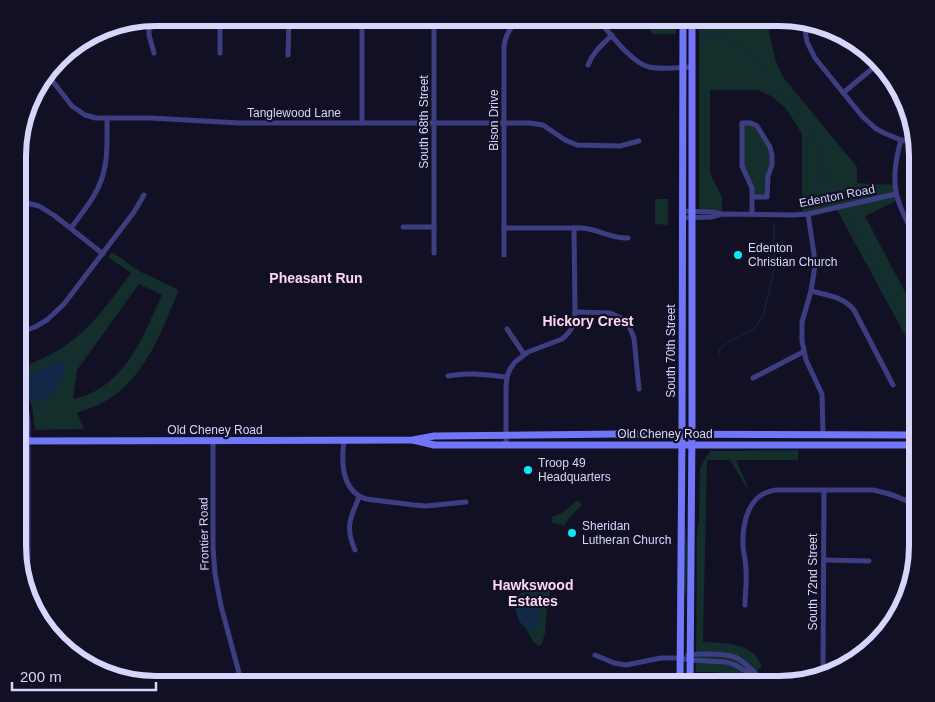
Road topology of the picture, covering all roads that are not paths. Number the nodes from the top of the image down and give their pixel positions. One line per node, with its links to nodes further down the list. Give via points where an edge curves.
1 (149, 26): 12 (street)
2 (220, 26): 13 (street)
3 (288, 26): 14 (street)
4 (362, 26): 22 (street)
5 (434, 26): 23 (street, South 68th Street)
6 (512, 27): 24 (street, Bison Drive, via 504,46)
7 (605, 27): 11 (street)
8 (682, 27): 16 (main road, South 70th Street)
9 (692, 27): 17 (main road, South 70th Street)
10 (805, 29): 20 (street, via 814,58)
11 (612, 35): 15 (street, via 597,49); 16 (street, via 632,58 642,64 654,68)
12 (154, 53)
13 (220, 53)
14 (288, 55)
15 (588, 66)
16 (683, 67): 17 (street); 34 (main road, South 70th Street)
17 (692, 67): 35 (main road, South 70th Street)
18 (874, 68): 20 (street)
19 (51, 80): 21 (street, Tanglewood Lane, via 72,106 84,115)
20 (843, 93): 25 (street, via 868,122)
21 (107, 118): 22 (street, Tanglewood Lane); 39 (street, via 107,154 103,174 91,202)
22 (362, 123): 23 (street, Tanglewood Lane)
23 (434, 123): 24 (street, Tanglewood Lane); 38 (street, South 68th Street)
24 (504, 123): 26 (street, Tanglewood Lane, via 543,125 577,145 620,146); 40 (street, Bison Drive)
25 (901, 140): 27 (street); 28 (street, via 895,165)
26 (639, 141)
27 (907, 141)
28 (896, 194): 33 (street, Edenton Road); 36 (street)
29 (144, 195): 44 (street)
30 (752, 197): 30 (street, via 752,188 742,166 742,123 757,126 772,151 767,197); 32 (street)
31 (26, 203): 39 (street, via 39,206)
32 (752, 214): 33 (street, Edenton Road); 35 (street, Edenton Road)
33 (808, 214): 46 (street, via 814,260)
34 (682, 215): 35 (street, Edenton Road); 58 (main road, South 70th Street)
35 (692, 215): 59 (main road, South 70th Street)
36 (909, 225)
37 (403, 227): 38 (street)
38 (434, 227): 43 (street, South 68th Street)
39 (71, 228): 44 (street)
40 (504, 228): 41 (street); 45 (street, Bison Drive)
41 (574, 228): 42 (street); 47 (street)
42 (628, 238)
43 (434, 253)
44 (103, 254): 48 (street, via 55,313)
45 (504, 256)
46 (811, 291): 50 (street, via 802,322); 55 (street, via 841,299 854,310)
47 (575, 312): 51 (street, via 567,335); 56 (street, via 610,313 629,326 634,338)
48 (26, 330)
49 (507, 330): 51 (street)
50 (804, 352): 54 (street); 60 (street, via 822,394)
51 (524, 354): 53 (street, via 512,366)
52 (448, 376): 53 (street)
53 (507, 377): 62 (street)
54 (753, 378)
55 (894, 385)
56 (639, 389)
57 (27, 411): 65 (street)
58 (682, 434): 59 (main road, Old Cheney Road); 62 (main road, Old Cheney Road); 68 (main road, South 70th Street)
59 (692, 434): 60 (main road, Old Cheney Road); 69 (main road, South 70th Street)
60 (823, 435): 61 (main road, Old Cheney Road)
61 (908, 435)
62 (506, 436): 64 (main road, Old Cheney Road, via 434,436); 67 (street)
63 (344, 440): 64 (main road, Old Cheney Road); 66 (main road, Old Cheney Road); 72 (street, via 345,479 350,490)
64 (413, 440): 67 (main road, Old Cheney Road, via 434,444)
65 (28, 441): 66 (main road, Old Cheney Road); 75 (street)
66 (213, 441): 85 (street, Frontier Road, via 215,574)
67 (506, 445): 68 (main road, Old Cheney Road)
68 (682, 445): 69 (main road, Old Cheney Road); 83 (main road, South 70th Street)
69 (692, 445): 70 (main road, Old Cheney Road); 82 (main road, South 70th Street)
70 (908, 445)
71 (824, 490): 73 (street, via 873,490); 78 (street, South 72nd Street); 80 (street, via 770,491 751,504 743,536)
72 (359, 497): 74 (street, via 426,506); 76 (street, via 349,527)
73 (908, 501)
74 (466, 502)
75 (28, 525): 77 (street)
76 (355, 550)
77 (28, 559)
78 (824, 560): 79 (street); 84 (street, South 72nd Street)
79 (869, 561)
80 (745, 605)
81 (595, 655): 83 (street, via 626,665 657,658)
82 (690, 657): 83 (street); 87 (main road, South 70th Street); 88 (street, via 731,663)
83 (680, 658): 86 (main road, South 70th Street)
84 (823, 668)
85 (240, 675)
86 (680, 676)
87 (690, 676)
88 (755, 676)

